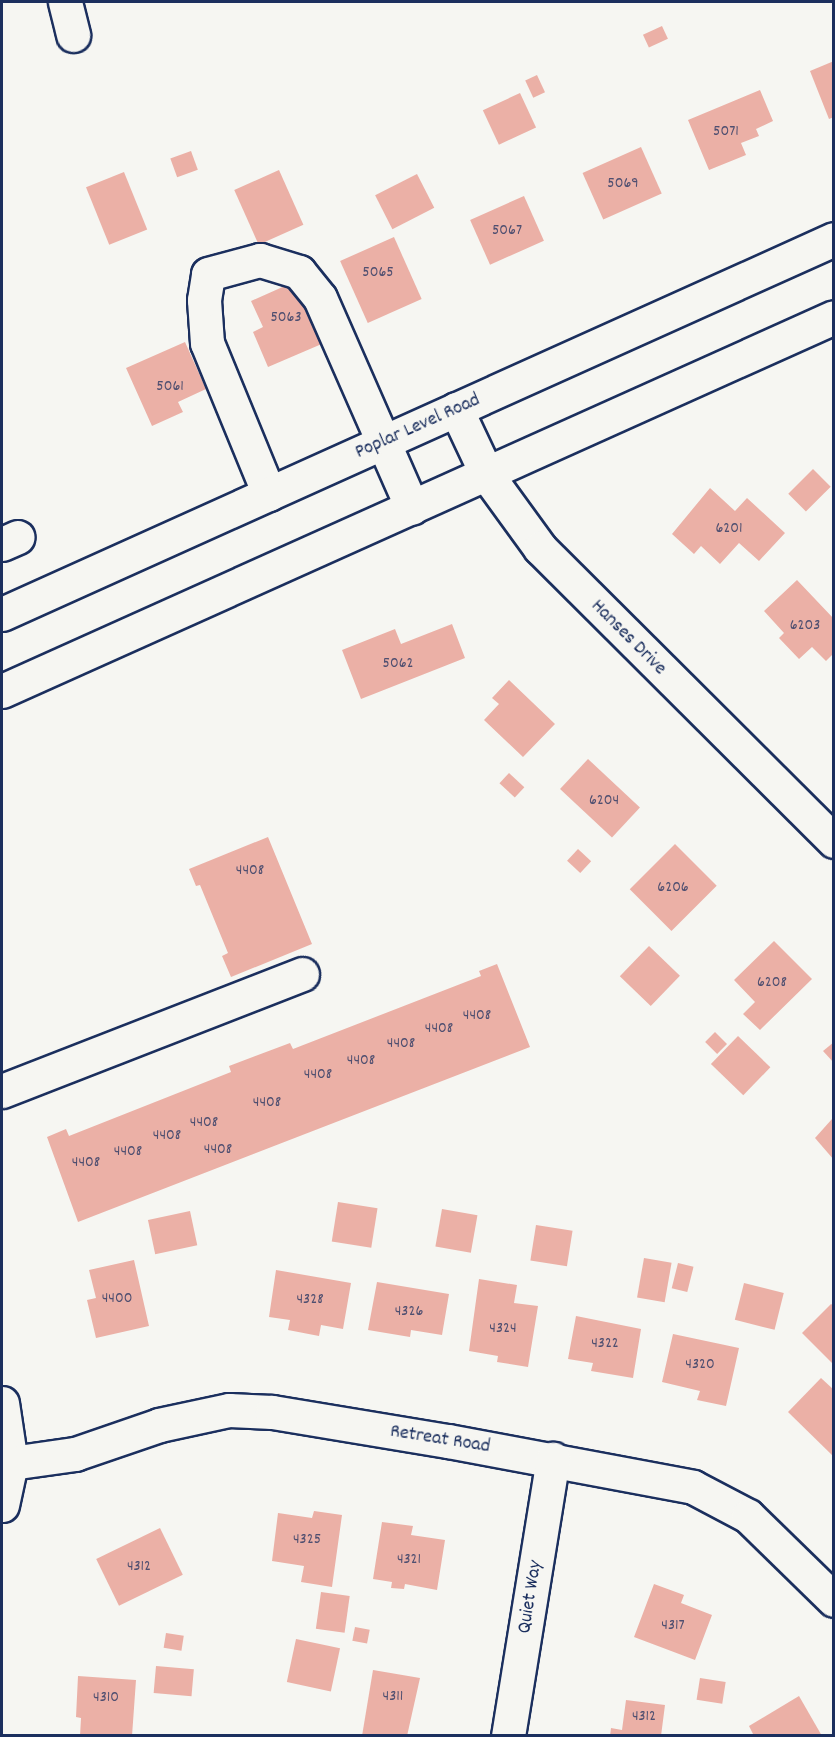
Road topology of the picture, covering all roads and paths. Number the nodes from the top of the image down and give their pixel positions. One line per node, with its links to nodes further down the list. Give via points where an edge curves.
1 (65, 2): 2 (street)
2 (73, 35)
3 (834, 238): 5 (street, Poplar Level Road)
4 (834, 317): 7 (street)
5 (456, 409): 6 (street, Poplar Level Road); 7 (street, Hanses Drive)
6 (381, 443): 8 (street, Poplar Level Road); 8 (street, via 320,298 299,272 260,260 208,274 204,300 207,344); 9 (street)
7 (488, 475): 9 (street); 12 (street, Hanses Drive, via 540,548 578,589)
8 (269, 494): 10 (street, Poplar Level Road)
9 (412, 508): 11 (street)
10 (2, 614)
11 (2, 692)
12 (834, 841)
13 (302, 974): 14 (street)
14 (2, 1091)
15 (2, 1402): 17 (street)
16 (553, 1459): 17 (street, Retreat Road, via 272,1412 229,1410 159,1425 75,1454); 19 (street, Retreat Road, via 693,1487 722,1499 769,1534); 20 (street, Quiet Way)
17 (10, 1463): 18 (street)
18 (2, 1505)
19 (834, 1600)
20 (508, 1736)

